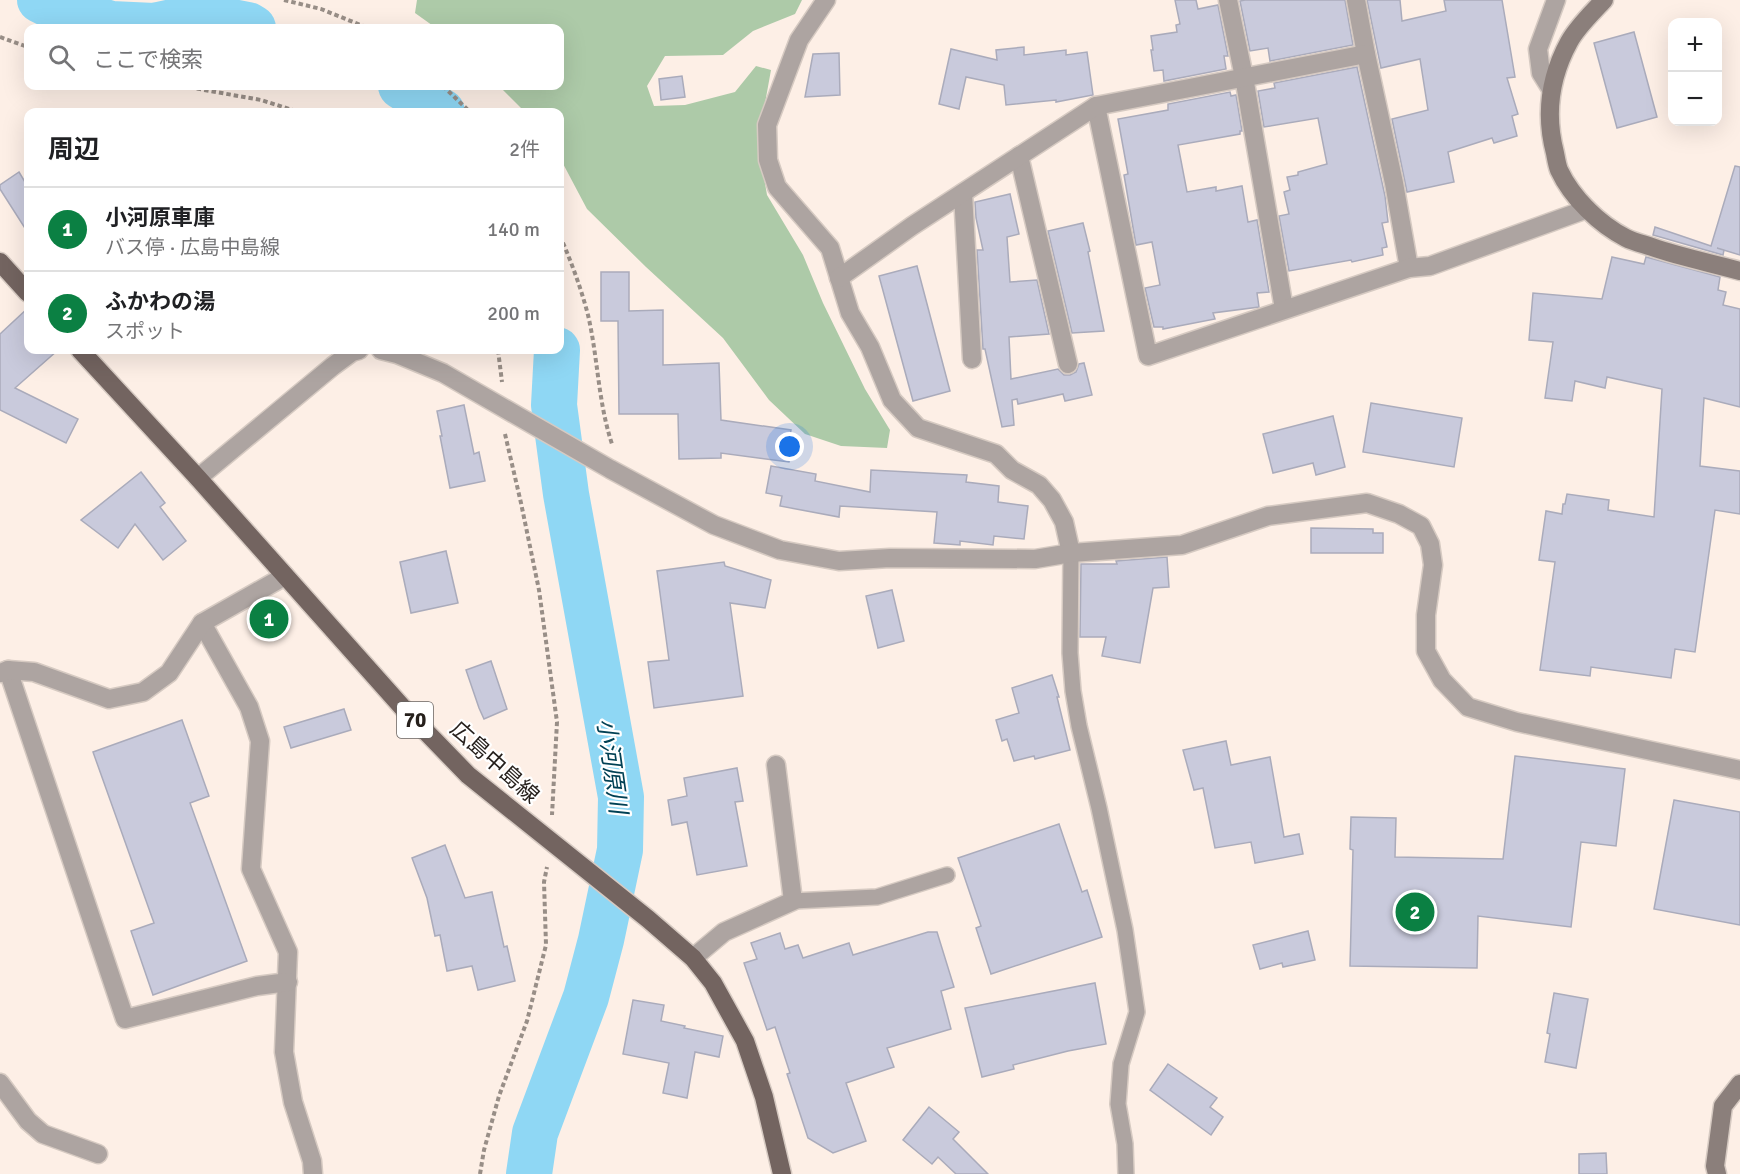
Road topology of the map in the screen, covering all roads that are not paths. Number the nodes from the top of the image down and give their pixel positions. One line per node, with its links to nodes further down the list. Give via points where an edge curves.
1 (826, 0): 16 (street, via 799,40 767,125 768,160 777,187 830,248)
2 (1228, 0): 7 (street)
3 (1356, 0): 6 (street)
4 (1556, 0): 8 (street, via 1538,49 1541,73)
5 (1604, 0): 8 (main road, via 1570,39)
6 (1366, 54): 7 (street); 14 (street)
7 (1244, 77): 9 (street); 18 (street)
8 (1551, 89): 12 (main road, via 1549,118 1559,170)
9 (1096, 106): 10 (street); 18 (street, via 1148,356)
10 (1019, 156): 11 (street); 23 (street)
11 (963, 193): 16 (street); 22 (street)
12 (1587, 209): 14 (street, via 1430,266); 15 (main road, via 1627,239)
13 (0, 262): 17 (main road)
14 (1409, 268): 18 (street)
15 (1740, 271)
16 (839, 278): 25 (street, via 850,313 870,347 892,400 918,428 996,454 1012,470 1039,485 1064,522)
17 (24, 289)
18 (1284, 309)
19 (84, 354): 24 (main road, 広島中島線 / 70)
20 (349, 354): 24 (street)
21 (398, 354): 25 (street, via 443,373 714,525 780,550 839,561 1035,559)
22 (972, 359)
23 (1068, 364)
24 (198, 478): 26 (main road, 広島中島線 / 70)
25 (1071, 554): 30 (street, via 1182,545 1268,516 1367,503 1421,526 1430,544 1433,565 1426,651 1442,680 1468,707 1516,722); 40 (lane, via 1073,691 1125,930 1137,1012 1121,1064 1118,1104)
26 (285, 576): 27 (street); 33 (main road, 広島中島線 / 70, via 468,775)
27 (202, 623): 28 (street, via 168,673 143,692 109,699 34,672); 34 (street, via 249,707 260,741 251,869 288,952)
28 (4, 671): 34 (street, via 125,1019)
29 (776, 765): 32 (street)
30 (1740, 770)
31 (947, 875): 32 (lane, via 877,897)
32 (793, 901): 33 (street, via 724,932)
33 (693, 958): 39 (main road, 広島中島線 / 70, via 713,982 745,1041 764,1097)
34 (288, 982): 38 (street, via 284,1052)
35 (0, 1083): 37 (street, via 28,1121 43,1134)
36 (1740, 1084): 41 (main road, via 1723,1106)
37 (98, 1154)
38 (313, 1174)
39 (782, 1174)
40 (1126, 1174)
41 (1717, 1174)

